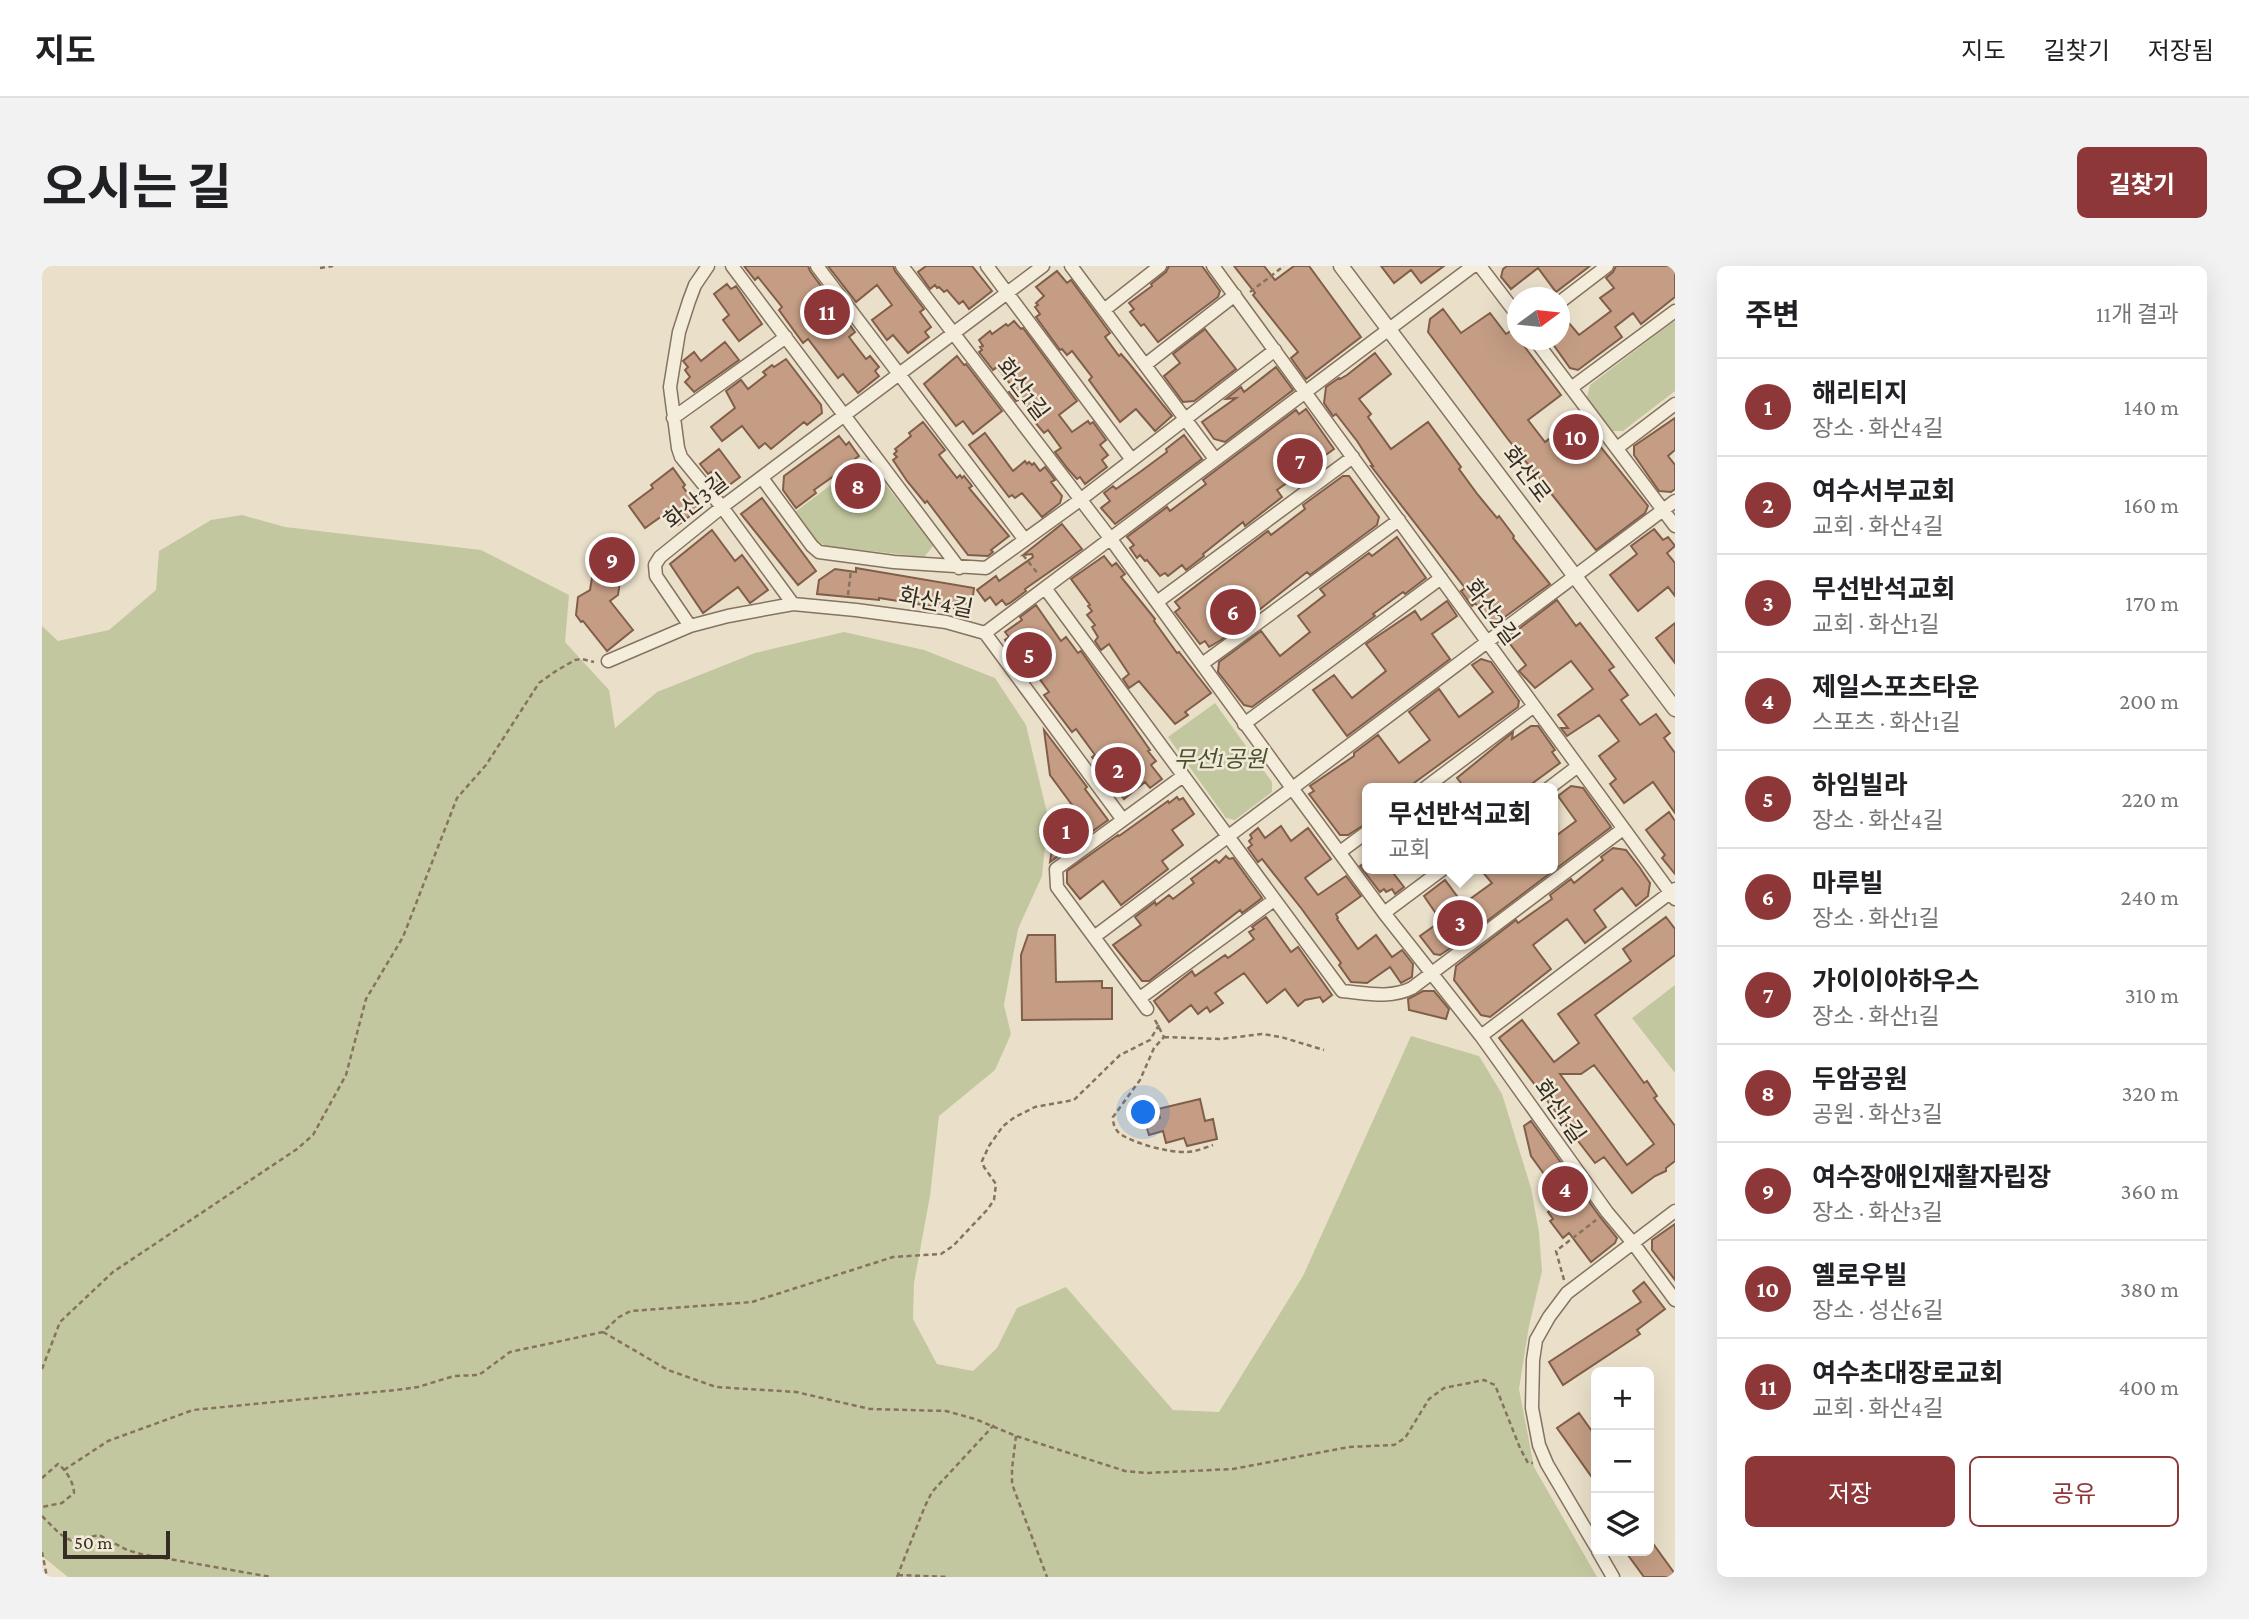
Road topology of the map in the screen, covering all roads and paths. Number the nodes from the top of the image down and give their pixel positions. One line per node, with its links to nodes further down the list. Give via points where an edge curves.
1 (333, 266): 16 (path)
2 (708, 266): 34 (street, via 695,285 679,332 670,387)
3 (732, 266): 25 (street)
4 (817, 266): 29 (street)
5 (902, 266): 24 (street, 화산1길)
6 (987, 266): 17 (street)
7 (1043, 266): 17 (street, 화산3길)
8 (1071, 266): 21 (street)
9 (1160, 266): 21 (street)
10 (1213, 266): 19 (street, 화산2길)
11 (1284, 266): 19 (path)
12 (1341, 266): 23 (street, 화산로)
13 (1473, 266): 23 (street)
14 (1480, 266): 20 (street)
15 (1607, 266): 18 (street)
16 (320, 268)
17 (1007, 293): 24 (street, 화산3길); 39 (street)
18 (1570, 294)
19 (1237, 298): 26 (street, 화산2길); 28 (street)
20 (1507, 302)
21 (1104, 310): 28 (street)
22 (1675, 311): 30 (street)
23 (1388, 329): 31 (street); 51 (street, 화산로)
24 (954, 334): 29 (street, 화산3길); 41 (street, 화산1길)
25 (786, 337): 33 (street); 34 (street)
26 (1275, 350): 31 (street, 화산2길); 35 (street)
27 (1543, 350): 30 (street)
28 (1145, 365): 35 (street)
29 (900, 374): 33 (street, 화산3길); 48 (street)
30 (1572, 387): 36 (street)
31 (1306, 392): 37 (street, 화산2길); 38 (street)
32 (1675, 404): 36 (street)
33 (844, 416): 40 (street, 화산3길); 50 (street)
34 (673, 418): 43 (street, via 681,457)
35 (1186, 419): 38 (street); 39 (street)
36 (1617, 448): 44 (street)
37 (1353, 457): 45 (street, 화산2길); 54 (street)
38 (1215, 459): 47 (street)
39 (1132, 460): 41 (street)
40 (762, 478): 43 (street, 화산3길); 49 (street, 화산3길, via 812,546 820,552)
41 (1080, 500): 47 (street, 화산1길); 48 (street, 화산3길)
42 (1675, 501): 44 (street)
43 (722, 507): 55 (street); 57 (street, 화산3길, via 654,565 656,576)
44 (1663, 510): 46 (street); 51 (street)
45 (1399, 520): 52 (street, 화산2길); 61 (street)
46 (1675, 526)
47 (1110, 538): 53 (street); 54 (street, 화산1길)
48 (1021, 543): 50 (street, 화산3길, via 986,569); 53 (path)
49 (853, 557): 50 (street, 화산3길); 56 (path)
50 (959, 568)
51 (1576, 576): 59 (street); 63 (street, 화산로)
52 (1441, 578): 59 (street, 화산2길); 64 (street)
53 (1046, 587): 58 (street); 66 (street)
54 (1157, 602): 61 (street, 화산1길)
55 (793, 604): 56 (street, 화산4길); 57 (street, 화산4길)
56 (846, 609): 58 (street, 화산4길, via 946,622)
57 (690, 626): 60 (street)
58 (985, 633): 70 (street, 화산4길)
59 (1488, 642): 62 (street, 화산2길); 69 (street)
60 (608, 661): 91 (path, via 575,660 539,683 486,765 457,798 403,937 366,999 346,1075 313,1135 98,1284 60,1322)
61 (1202, 664): 64 (street, 화산1길)
62 (1534, 706): 65 (street, 화산2길); 67 (street)
63 (1675, 709)
64 (1244, 724): 69 (street, 화산1길)
65 (1578, 766): 68 (street); 71 (street, 화산2길)
66 (1183, 776): 70 (street); 72 (street)
67 (1432, 783)
68 (1556, 783)
69 (1292, 788): 72 (street); 74 (street, 화산1길)
70 (1124, 820): 79 (street, via 1056,869 1057,887)
71 (1623, 829): 76 (street, 화산2길); 80 (street)
72 (1227, 836): 77 (street); 79 (street)
73 (1362, 836): 74 (street)
74 (1340, 852): 78 (street, 화산1길)
75 (1436, 874): 78 (street)
76 (1673, 893): 81 (street)
77 (1274, 900): 79 (street, via 1143,1004); 80 (street, via 1342,991 1400,993)
78 (1384, 912): 80 (street, 화산1길)
79 (1094, 937)
80 (1432, 974): 81 (street, 화산1길)
81 (1481, 1036): 86 (street, 화산1길)
82 (1164, 1037): 83 (path, via 1221,1039 1262,1034); 84 (path, via 1113,1117 1113,1124 1122,1135 1163,1149 1186,1152); 90 (path, via 1159,1025 1150,1040 1120,1055 1074,1100 1035,1107 1003,1126 982,1161 996,1184 994,1199 946,1252 893,1257 752,1302 631,1311)
83 (1324, 1050)
84 (1213, 1145)
85 (1675, 1211): 87 (street)
86 (1607, 1212): 87 (street, 화산1길); 88 (path, via 1556,1251)
87 (1633, 1243): 88 (street); 89 (street, 화산1길)
88 (1567, 1293): 94 (street, via 1540,1331 1533,1360 1532,1408)
89 (1675, 1300)
90 (603, 1332): 92 (path, via 668,1370 716,1387 796,1392 870,1409 946,1411); 95 (path, via 518,1349 479,1375 454,1376 418,1387 193,1410 108,1441)
91 (42, 1369)
92 (994, 1426): 93 (path); 102 (path, via 932,1492)
93 (1016, 1436): 94 (path, via 1135,1473 1233,1469 1349,1447 1394,1445 1405,1438 1436,1393 1484,1380 1498,1390 1528,1463); 106 (path, via 1012,1484)
94 (1547, 1464): 99 (street)
95 (64, 1470): 96 (path, via 56,1464); 97 (path, via 74,1493 62,1503)
96 (42, 1478)
97 (42, 1507)
98 (42, 1516): 104 (path, via 72,1541 99,1535 141,1555)
99 (1591, 1539)
100 (42, 1552): 103 (path)
101 (1601, 1556): 107 (street)
102 (897, 1576): 105 (path)
103 (47, 1577)
104 (271, 1577)
105 (949, 1577)
106 (1047, 1577)
107 (1614, 1577)

